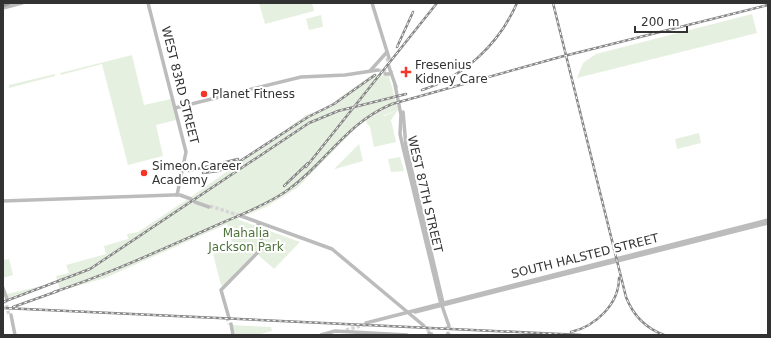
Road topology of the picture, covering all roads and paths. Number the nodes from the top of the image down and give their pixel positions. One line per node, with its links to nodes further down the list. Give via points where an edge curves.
1 (7, 3): 5 (highway)
2 (22, 3): 5 (main road)
3 (148, 3): 13 (main road, WEST 83RD STREET)
4 (372, 3): 6 (main road)
5 (3, 5)
6 (386, 52): 7 (main road); 9 (main road)
7 (388, 58)
8 (390, 67): 11 (main road, WEST 87TH STREET)
9 (370, 71): 10 (main road); 13 (main road, via 302,77)
10 (377, 71)
11 (391, 72): 12 (main road); 24 (main road, WEST 87TH STREET, via 401,115 402,143)
12 (386, 73)
13 (175, 108): 14 (main road, WEST 83RD STREET, via 186,154)
14 (177, 195): 15 (main road); 16 (main road)
15 (3, 200)
16 (190, 200)
17 (196, 202): 18 (main road)
18 (210, 206)
19 (240, 217): 21 (main road)
20 (768, 222): 24 (main road, SOUTH HALSTED STREET)
21 (258, 223): 25 (main road, via 332,249); 27 (main road, via 263,246 221,290)
22 (3, 288): 23 (main road)
23 (5, 299)
24 (442, 304): 25 (main road, SOUTH HALSTED STREET); 31 (main road, WEST 87TH STREET)
25 (408, 313): 28 (main road, SOUTH HALSTED STREET); 30 (main road)
26 (10, 316): 32 (main road)
27 (228, 316)
28 (366, 323)
29 (230, 324): 33 (main road)
30 (420, 324)
31 (448, 326)
32 (15, 335)
33 (233, 335)
34 (321, 335): 35 (main road, via 344,330)
35 (390, 335): 36 (main road)
36 (396, 335): 37 (main road)
37 (407, 335)

